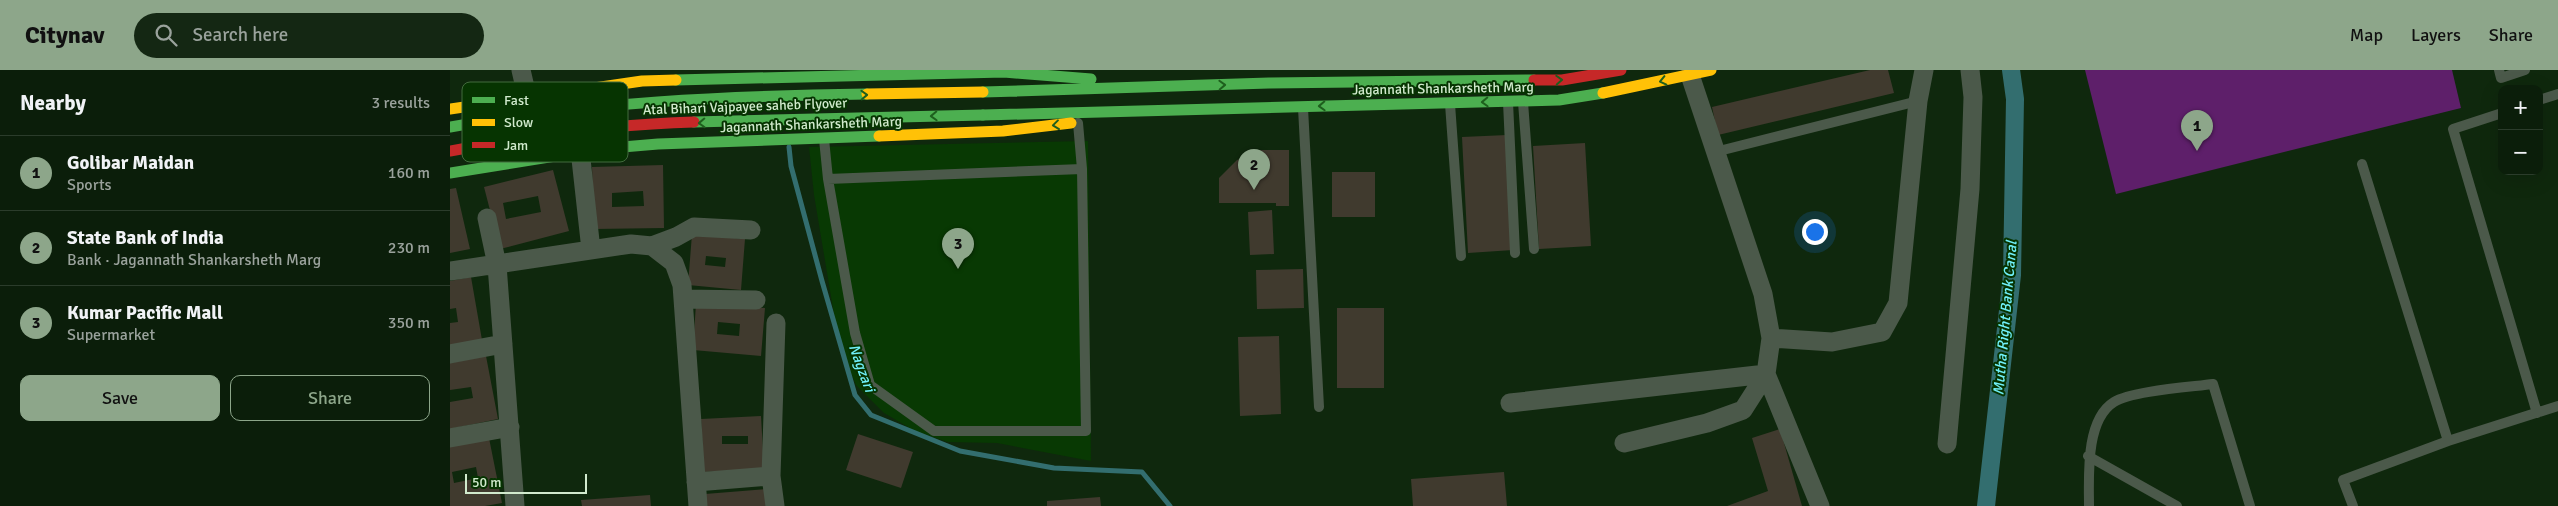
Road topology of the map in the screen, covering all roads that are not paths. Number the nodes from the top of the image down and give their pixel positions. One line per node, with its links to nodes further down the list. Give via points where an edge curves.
1 (1621, 70): 9 (main road, Jagannath Shankarsheth Marg)
2 (1710, 70): 10 (main road, Jagannath Shankarsheth Marg)
3 (1924, 70): 21 (street)
4 (1970, 70): 62 (street, via 1973,97 1970,189)
5 (2499, 70): 6 (lane, via 2501,78)
6 (2525, 70)
7 (1050, 73): 11 (main road, Jagannath Shankarsheth Marg, via 761,78); 13 (main road, Jagannath Shankarsheth Marg)
8 (1511, 75): 9 (main road, Jagannath Shankarsheth Marg, one-way to 9); 13 (main road, Jagannath Shankarsheth Marg, one-way to 8)
9 (1582, 75): 16 (main road)
10 (1690, 75): 16 (main road, Jagannath Shankarsheth Marg, one-way to 16); 31 (street)
11 (641, 76): 12 (main road, Jagannath Shankarsheth Marg)
12 (615, 82)
13 (1173, 86): 14 (main road, Jagannath Shankarsheth Marg)
14 (982, 92): 18 (main road, Atal Bihari Vajpayee saheb Flyover, one-way to 14, bridge)
15 (2558, 94): 17 (lane)
16 (1579, 98): 20 (main road, Jagannath Shankarsheth Marg)
17 (2543, 99)
18 (628, 101)
19 (1508, 101): 20 (main road, Jagannath Shankarsheth Marg); 22 (main road, Jagannath Shankarsheth Marg, one-way to 22); 43 (lane)
20 (1523, 101): 41 (lane)
21 (1918, 101): 31 (lane); 50 (street, via 1898,303 1882,332 1832,342)
22 (1450, 103): 23 (main road, Jagannath Shankarsheth Marg, one-way to 23); 44 (lane)
23 (1303, 106): 24 (main road, Jagannath Shankarsheth Marg); 56 (lane)
24 (1174, 109): 26 (main road, Jagannath Shankarsheth Marg); 27 (main road, Jagannath Shankarsheth Marg)
25 (2498, 114): 57 (lane, via 2453,129)
26 (983, 115): 28 (main road, Atal Bihari Vajpayee saheb Flyover, one-way to 28, bridge)
27 (1078, 122): 29 (main road, Jagannath Shankarsheth Marg, one-way to 29, via 1003,131); 35 (lane)
28 (628, 124)
29 (824, 138): 30 (main road, Jagannath Shankarsheth Marg); 37 (lane)
30 (628, 148)
31 (1715, 152): 50 (street, via 1763,294)
32 (512, 162): 36 (main road, Jagannath Shankarsheth Marg)
33 (581, 162): 42 (street)
34 (2362, 164): 60 (lane)
35 (1082, 169): 37 (lane); 37 (lane, via 1086,431 934,431 870,385 854,333)
36 (450, 173)
37 (828, 179)
38 (487, 218): 45 (street)
39 (751, 230): 40 (street, via 694,226)
40 (652, 246): 42 (street, via 631,244); 47 (street, via 674,263)
41 (1534, 249)
42 (591, 250): 45 (street)
43 (1515, 253)
44 (1461, 256)
45 (497, 265): 46 (street); 51 (street)
46 (450, 271)
47 (683, 298): 48 (street); 65 (street)
48 (756, 300)
49 (776, 323): 64 (street)
50 (1772, 338): 53 (street)
51 (503, 344): 52 (street); 58 (street)
52 (450, 354)
53 (1766, 374): 54 (street); 61 (street, via 1744,410 1707,424); 69 (street)
54 (1510, 402)
55 (2558, 406): 57 (lane)
56 (1319, 407)
57 (2537, 413): 60 (lane)
58 (510, 427): 59 (street); 66 (street)
59 (450, 438)
60 (2448, 441): 73 (lane, via 2344,480)
61 (1624, 443)
62 (1947, 444)
63 (2088, 456): 70 (lane); 71 (lane); 72 (lane, via 2101,416 2114,402 2142,394 2212,384)
64 (771, 476): 65 (street); 68 (street)
65 (696, 482): 67 (street)
66 (512, 505)
67 (698, 506)
68 (775, 506)
69 (1820, 506)
70 (2089, 506)
71 (2177, 506)
72 (2250, 506)
73 (2353, 506)

